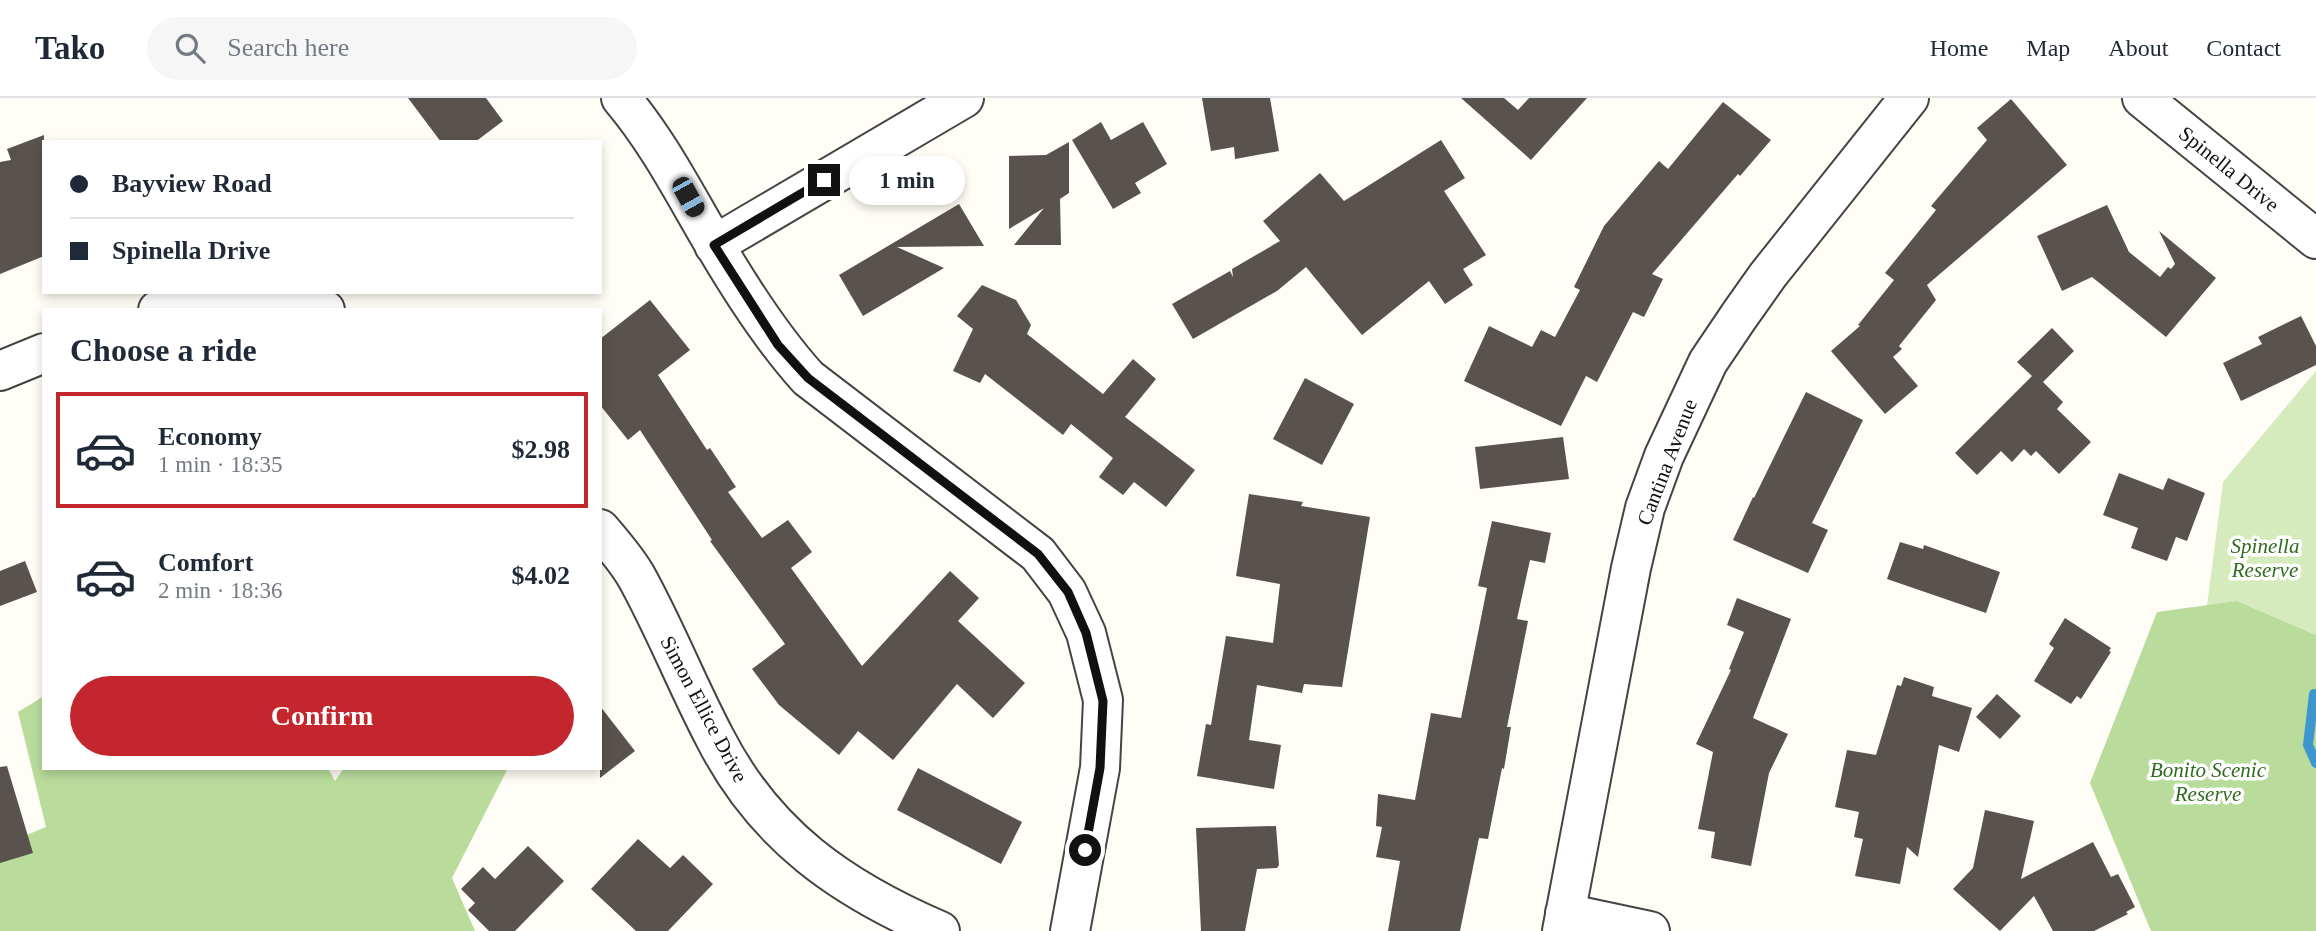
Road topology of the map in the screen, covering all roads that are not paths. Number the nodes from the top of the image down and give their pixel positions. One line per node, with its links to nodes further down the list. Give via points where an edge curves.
1 (621, 98): 6 (street, via 661,150)
2 (964, 98): 6 (street)
3 (1909, 98): 16 (street, Cantina Avenue, via 1739,316 1708,362 1664,456 1645,508 1631,568)
4 (2142, 98): 5 (street, Spinella Drive)
5 (2316, 239)
6 (714, 245): 18 (street, via 778,345 808,378 1038,554 1068,592 1086,633 1103,701 1100,768)
7 (223, 294): 10 (street)
8 (223, 294): 11 (street)
9 (260, 294): 12 (street)
10 (260, 294)
11 (164, 308)
12 (320, 308)
13 (42, 354): 14 (street)
14 (0, 370)
15 (602, 532): 17 (street, Simon Ellice Drive, via 635,574 715,739 755,802 810,858 852,886)
16 (1563, 922): 19 (street)
17 (940, 931)
18 (1070, 931)
19 (1650, 931)

